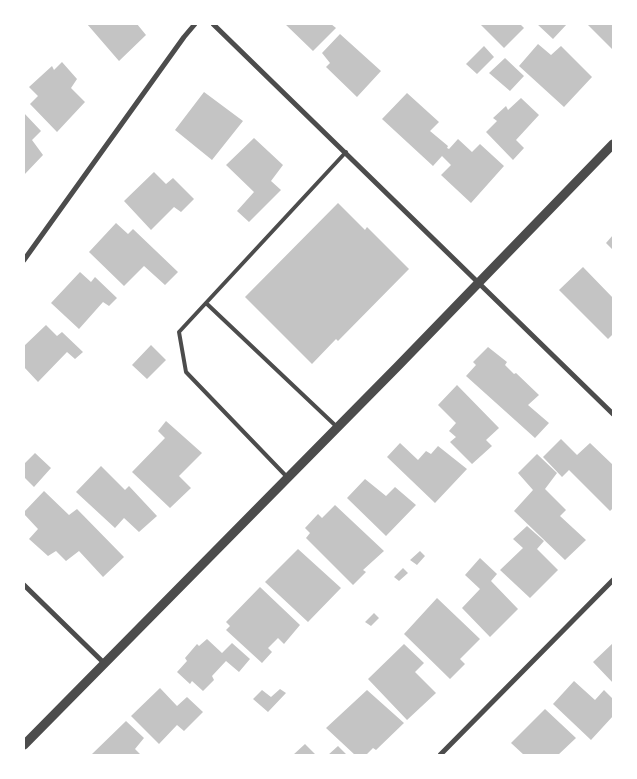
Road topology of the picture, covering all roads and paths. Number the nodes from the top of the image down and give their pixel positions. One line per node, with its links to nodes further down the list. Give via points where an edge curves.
1 (196, 24): 5 (street)
2 (213, 24): 4 (street)
3 (613, 144): 6 (street)
4 (346, 152): 6 (street); 7 (lane)
5 (24, 260)
6 (478, 282): 8 (street); 9 (street)
7 (206, 303): 9 (lane); 10 (lane, via 180,332 186,372)
8 (613, 414)
9 (338, 427): 10 (street)
10 (288, 478): 13 (street)
11 (613, 580): 15 (street)
12 (24, 585): 13 (street)
13 (105, 664): 14 (street)
14 (24, 745)
15 (440, 755)

